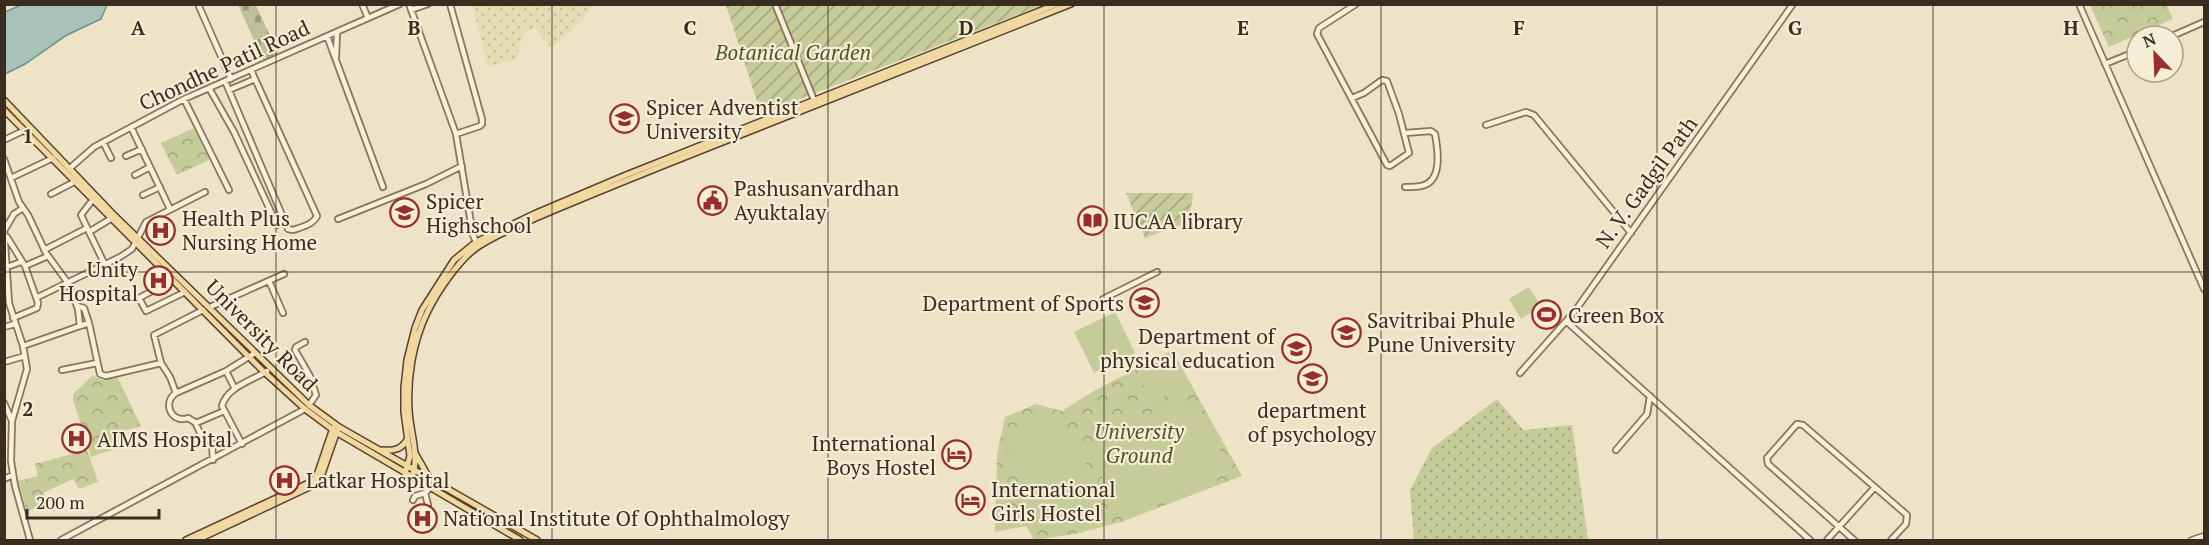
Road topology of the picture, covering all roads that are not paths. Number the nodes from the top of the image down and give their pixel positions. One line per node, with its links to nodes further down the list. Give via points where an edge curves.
1 (198, 4): 23 (street)
2 (362, 4): 13 (street)
3 (400, 4): 13 (street, Chondhe Patil Road)
4 (428, 4): 12 (street)
5 (450, 4): 37 (street, via 482,124)
6 (775, 4): 31 (street)
7 (1057, 4): 14 (main road)
8 (1071, 4): 14 (main road)
9 (1356, 4): 28 (street, via 1317,32)
10 (1793, 4): 66 (street, N. V. Gadgil Path)
11 (2079, 4): 21 (street)
12 (410, 7): 37 (street)
13 (368, 18): 17 (street, Chondhe Patil Road)
14 (1029, 18): 31 (main road); 68 (main road)
15 (2205, 22): 16 (street)
16 (2185, 30)
17 (337, 32): 18 (street, Chondhe Patil Road); 20 (street)
18 (327, 36): 20 (street); 22 (street, Chondhe Patil Road)
19 (2125, 56): 21 (street)
20 (335, 59): 52 (street)
21 (2105, 64): 76 (street)
22 (251, 69): 23 (street, Chondhe Patil Road); 24 (street)
23 (231, 79): 25 (street, Chondhe Patil Road)
24 (255, 79): 27 (street); 27 (street, via 317,216 293,231 288,228)
25 (225, 81): 26 (street, Chondhe Patil Road); 27 (street)
26 (209, 88): 29 (street, Chondhe Patil Road); 63 (street)
27 (229, 90)
28 (1352, 98): 36 (street, via 1386,80); 36 (street, via 1388,166 1409,152)
29 (184, 99): 34 (street, Chondhe Patil Road); 54 (street)
30 (4, 100): 35 (main road, University Road)
31 (814, 100): 68 (main road, via 626,174)
32 (4, 110): 35 (main road, University Road)
33 (1486, 125): 66 (street, via 1526,112 1534,116)
34 (131, 127): 39 (street, Chondhe Patil Road); 40 (street)
35 (28, 129): 38 (street); 42 (main road, University Road); 47 (main road, University Road)
36 (1405, 133): 53 (street, via 1435,134 1437,170 1423,186)
37 (456, 134): 45 (street)
38 (4, 140)
39 (103, 142): 43 (street); 47 (street, Chondhe Patil Road)
40 (141, 148): 41 (street); 46 (street)
41 (126, 156)
42 (52, 158): 49 (street); 50 (main road, University Road)
43 (111, 158)
44 (4, 159): 49 (street)
45 (462, 166): 62 (street); 68 (street)
46 (150, 167): 48 (street); 51 (street)
47 (69, 169): 58 (main road, University Road)
48 (135, 174)
49 (11, 178): 59 (street)
50 (76, 181): 56 (street); 58 (main road, University Road)
51 (160, 187): 57 (street); 60 (street)
52 (383, 187)
53 (1405, 187)
54 (229, 190)
55 (206, 192): 60 (street)
56 (51, 194)
57 (143, 195)
58 (94, 197): 61 (main road, University Road); 64 (street, via 81,215); 67 (main road, University Road)
59 (23, 208): 65 (street, via 14,213); 69 (street)
60 (170, 209): 67 (street, via 146,222)
61 (112, 218): 64 (street); 67 (main road, University Road)
62 (338, 219)
63 (277, 225)
64 (88, 230): 69 (street); 72 (street)
65 (5, 231): 71 (street); 73 (street)
66 (1631, 233): 92 (street, N. V. Gadgil Path)
67 (137, 240): 72 (street, via 130,250); 78 (main road, University Road); 87 (main road, University Road)
68 (477, 244): 89 (main road)
69 (44, 250): 70 (street)
70 (48, 256): 71 (street); 80 (street)
71 (23, 264): 73 (street); 84 (street)
72 (105, 265): 80 (street)
73 (7, 267): 81 (street)
74 (2205, 270): 76 (street)
75 (1157, 272): 85 (street)
76 (2197, 273): 82 (street)
77 (284, 274): 79 (street)
78 (173, 280): 83 (main road, University Road); 83 (street, via 139,298 146,311)
79 (269, 281): 87 (street); 90 (street)
80 (68, 283): 84 (street); 86 (street)
81 (6, 286): 91 (street)
82 (2205, 289)
83 (185, 292): 88 (main road, University Road)
84 (38, 297): 91 (street, via 37,308)
85 (1103, 299)
86 (77, 306): 93 (street, via 84,308); 95 (street)
87 (210, 307): 99 (main road, University Road)
88 (203, 310): 99 (main road, University Road); 103 (street, via 154,335)
89 (425, 311): 117 (main road, via 412,341 405,374); 121 (main road, via 409,388)
90 (283, 313)
91 (13, 318): 94 (street)
92 (1566, 321): 107 (street, N. V. Gadgil Path); 110 (street)
93 (88, 323): 95 (street); 102 (street)
94 (15, 324): 96 (street); 98 (street)
95 (80, 326): 98 (street)
96 (4, 327)
97 (305, 342): 112 (street, via 295,350 316,395)
98 (23, 346): 100 (street)
99 (252, 355): 105 (main road, University Road); 106 (street)
100 (25, 356): 101 (street); 114 (street, via 27,369)
101 (4, 362)
102 (97, 363): 103 (street, via 102,376); 104 (street)
103 (161, 363): 109 (street)
104 (62, 370)
105 (268, 370): 108 (street); 112 (main road, University Road)
106 (226, 371): 108 (street); 109 (street)
107 (1520, 373)
108 (235, 389): 113 (street, via 223,400)
109 (176, 393): 115 (street, via 168,404 172,415 181,421 188,418)
110 (1650, 396): 120 (street, via 1647,414); 142 (street)
111 (4, 403): 114 (street)
112 (307, 407): 116 (main road, University Road); 118 (street)
113 (224, 411): 115 (street); 118 (street)
114 (12, 421): 125 (street)
115 (195, 422): 122 (street, via 201,435 212,443)
116 (336, 428): 119 (main road, University Road); 124 (main road, University Road); 138 (main road, via 313,481); 139 (main road, via 316,484)
117 (407, 440): 119 (main road, via 396,450); 123 (main road)
118 (242, 444): 122 (street)
119 (379, 449): 123 (main road, University Road)
120 (1616, 450)
121 (414, 452): 123 (main road); 127 (main road)
122 (213, 460): 137 (street)
123 (412, 468): 124 (main road); 126 (main road); 127 (main road, University Road)
124 (405, 473): 126 (main road, University Road)
125 (13, 475): 128 (street); 136 (street)
126 (412, 477): 129 (main road, University Road)
127 (429, 477): 141 (main road, University Road)
128 (4, 479)
129 (431, 487): 131 (street); 140 (main road, University Road)
130 (1875, 488): 134 (street); 134 (street, via 1803,425 1796,426 1767,458 1768,464); 145 (street, via 1908,518)
131 (424, 493): 132 (street); 133 (street)
132 (412, 500)
133 (428, 505)
134 (1839, 527): 143 (street); 144 (street)
135 (2205, 536): 146 (street)
136 (30, 540)
137 (61, 540)
138 (186, 540)
139 (197, 540)
140 (520, 540)
141 (537, 540)
142 (1810, 540)
143 (1827, 540)
144 (1854, 540)
145 (1891, 540)
146 (2192, 540)

